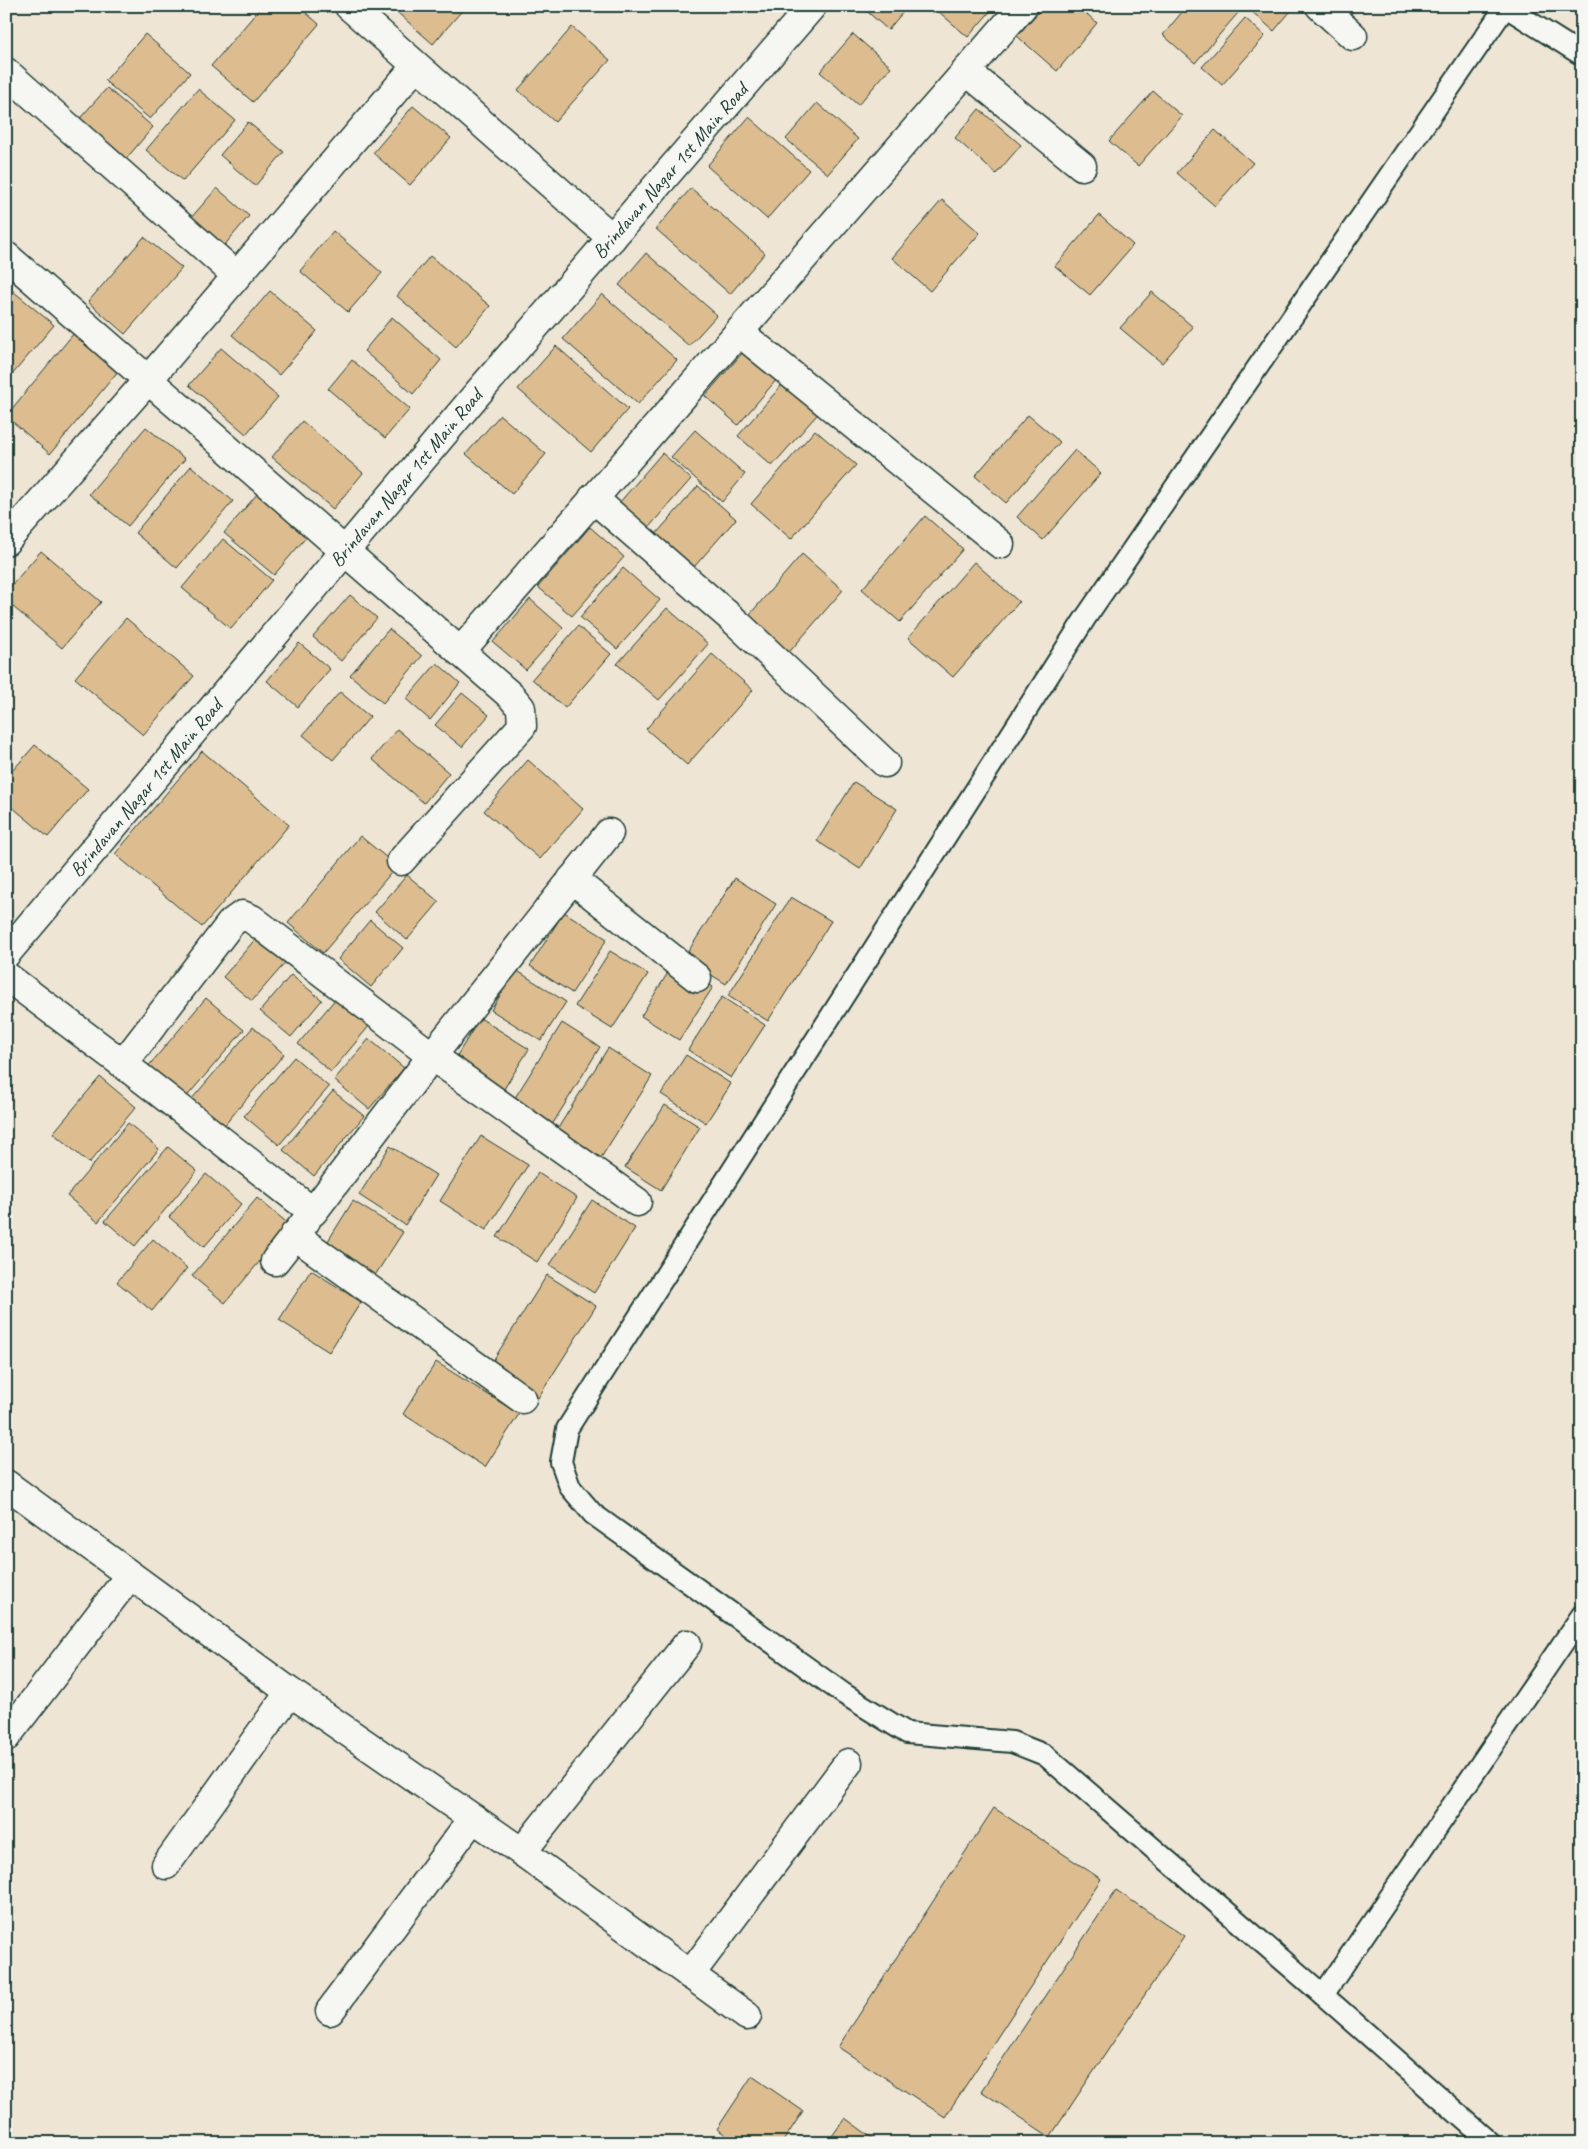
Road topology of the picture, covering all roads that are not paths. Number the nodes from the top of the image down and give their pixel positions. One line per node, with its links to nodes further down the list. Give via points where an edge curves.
1 (349, 6): 8 (street)
2 (812, 6): 12 (street, Brindavan Nagar 1st Main Road)
3 (1023, 6): 9 (street)
4 (1320, 6): 6 (street)
5 (1506, 7): 7 (lane); 47 (lane, via 1086,617 567,1429 561,1462 570,1487 593,1514 844,1694 907,1733 1012,1742 1045,1755)
6 (1353, 36)
7 (1582, 55)
8 (416, 66): 12 (street); 14 (street)
9 (966, 71): 11 (street); 15 (street)
10 (6, 72): 14 (street)
11 (1082, 166)
12 (612, 238): 20 (street, Brindavan Nagar 1st Main Road)
13 (6, 256): 16 (street)
14 (236, 275): 16 (street)
15 (739, 332): 17 (street); 19 (street)
16 (148, 380): 18 (street); 20 (street)
17 (593, 498): 21 (street); 22 (street, via 738,624)
18 (6, 541)
19 (1000, 544)
20 (345, 551): 21 (street); 26 (street, Brindavan Nagar 1st Main Road)
21 (460, 652): 24 (street, via 511,696 521,708 522,726)
22 (885, 763)
23 (610, 833): 25 (street)
24 (401, 861)
25 (572, 879): 28 (street); 29 (street)
26 (6, 954)
27 (6, 976): 30 (street)
28 (697, 978)
29 (432, 1056): 30 (street, via 242,914 231,923); 31 (street); 32 (street)
30 (124, 1064): 32 (street)
31 (637, 1202)
32 (313, 1212): 33 (street)
33 (294, 1235): 34 (street); 35 (street)
34 (275, 1261)
35 (522, 1399)
36 (6, 1484): 37 (street)
37 (130, 1575): 40 (street); 41 (street)
38 (1582, 1615): 47 (lane)
39 (687, 1644): 44 (street)
40 (290, 1692): 43 (street); 45 (street)
41 (6, 1737)
42 (848, 1763): 46 (street)
43 (473, 1818): 44 (street); 48 (street)
44 (522, 1852): 46 (street)
45 (166, 1865)
46 (690, 1975): 49 (street)
47 (1323, 1995): 50 (lane)
48 (330, 2011)
49 (747, 2016)
50 (1491, 2143)

